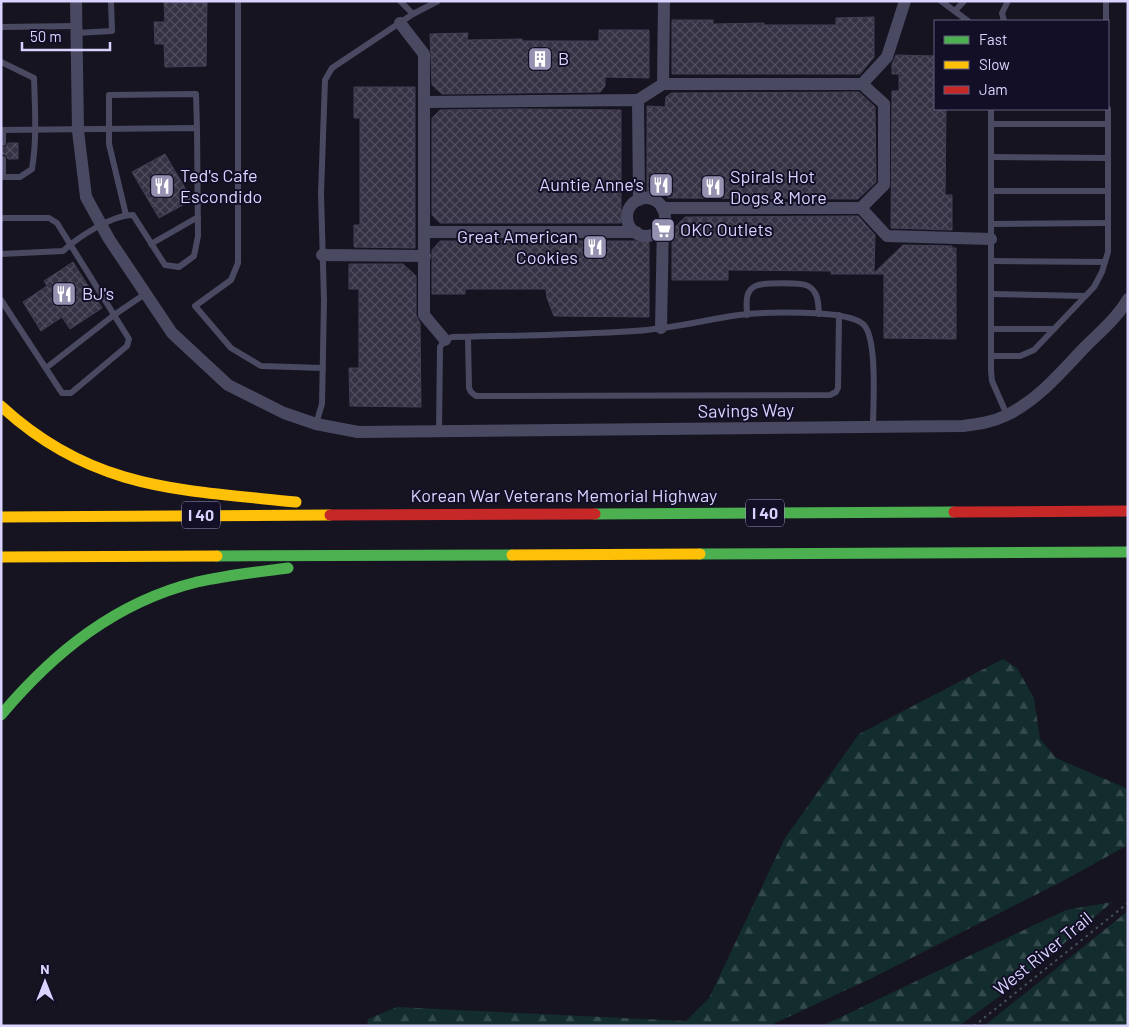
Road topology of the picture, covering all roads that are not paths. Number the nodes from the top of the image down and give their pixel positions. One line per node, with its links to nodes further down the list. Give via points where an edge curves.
1 (76, 1): 19 (street, Savings Way)
2 (111, 1): 19 (lane, via 112,31)
3 (238, 1): 77 (lane, via 238,263 231,280 195,306 231,348 261,366)
4 (400, 1): 13 (lane)
5 (438, 1): 13 (lane)
6 (664, 1): 21 (street)
7 (905, 1): 22 (street, via 887,57)
8 (941, 1): 12 (lane)
9 (964, 1): 12 (lane)
10 (1008, 1): 15 (lane, via 1002,13)
11 (1106, 1): 16 (lane)
12 (955, 11): 14 (lane)
13 (413, 14): 17 (lane)
14 (967, 20)
15 (1004, 20)
16 (1106, 20)
17 (400, 23): 24 (street, via 424,54); 57 (lane, via 332,68 325,80)
18 (1, 27): 19 (lane)
19 (76, 29): 33 (street, Savings Way)
20 (1, 62): 32 (lane, via 34,78)
21 (663, 84): 22 (street); 23 (street)
22 (862, 84): 43 (street, via 884,104 884,186)
23 (638, 100): 24 (street); 41 (street)
24 (424, 102): 51 (street)
25 (991, 110): 27 (lane)
26 (1108, 110): 28 (lane)
27 (991, 124): 28 (lane); 35 (lane)
28 (1108, 124): 36 (lane)
29 (109, 128): 30 (lane); 30 (lane, via 109,95 196,94); 33 (lane); 44 (lane, via 109,144)
30 (197, 128): 45 (lane)
31 (2, 130): 32 (lane); 34 (lane)
32 (36, 130): 33 (lane); 38 (lane, via 32,169 20,177)
33 (78, 130): 50 (street, Savings Way, via 86,196)
34 (3, 143)
35 (991, 157): 36 (lane); 39 (lane)
36 (1108, 158): 40 (lane)
37 (3, 159): 38 (lane)
38 (2, 176)
39 (991, 191): 40 (lane); 49 (lane)
40 (1108, 191): 47 (lane)
41 (639, 200): 42 (street, via 651,199); 52 (street, via 628,213 629,224)
42 (662, 208): 43 (street); 48 (street)
43 (861, 208): 53 (street, via 887,236)
44 (126, 215): 50 (lane); 54 (lane, via 133,215)
45 (198, 217): 54 (lane); 54 (lane, via 194,256 179,267 164,265)
46 (1, 218): 55 (lane, via 49,218 57,223)
47 (1108, 223): 49 (lane); 60 (lane)
48 (664, 224): 52 (street, via 650,235); 70 (street)
49 (991, 224): 53 (lane)
50 (101, 225): 55 (lane); 61 (street, Savings Way)
51 (425, 232): 52 (street); 58 (street)
52 (636, 232)
53 (991, 239): 59 (lane)
54 (151, 244)
55 (70, 245): 56 (lane, via 63,251); 67 (lane)
56 (1, 254)
57 (322, 255): 58 (street); 77 (lane)
58 (425, 256): 74 (street, via 424,316)
59 (991, 262): 60 (lane); 62 (lane)
60 (1105, 262): 63 (lane, via 1094,288)
61 (145, 294): 67 (lane); 80 (street, Savings Way, via 172,333 228,385 284,413)
62 (991, 294): 63 (lane); 71 (lane)
63 (1086, 296): 72 (lane)
64 (1128, 299): 79 (street, Savings Way, via 1112,320 1045,388)
65 (1, 300): 76 (lane)
66 (819, 314): 68 (lane); 68 (lane, via 818,298 809,286 802,284 752,288 748,293); 69 (lane)
67 (114, 315): 76 (lane); 76 (lane, via 129,339 127,346 71,393 62,393)
68 (747, 315): 70 (lane)
69 (839, 315): 73 (lane, via 838,388 830,395 476,396 468,388); 81 (lane, via 865,325 871,340)
70 (661, 328): 73 (lane)
71 (991, 329): 72 (lane); 75 (lane)
72 (1054, 330): 75 (lane, via 1034,350 1020,356)
73 (468, 337): 74 (lane)
74 (445, 340): 82 (lane, via 440,347)
75 (991, 356): 79 (lane, via 992,381)
76 (46, 368)
77 (323, 368): 80 (lane, via 322,404)
78 (1, 406): 84 (highway, via 32,432 91,467 150,485 187,492)
79 (1007, 415): 81 (street, Savings Way, via 988,423 963,426)
80 (316, 424): 82 (street, Savings Way, via 358,432)
81 (873, 428): 82 (street, Savings Way)
82 (439, 432)
83 (1128, 511): 84 (highway, Korean War Veterans Memorial Highway / I 40)
84 (401, 515): 85 (highway, Korean War Veterans Memorial Highway / I 40)
85 (1, 517)
86 (1128, 552): 87 (highway)
87 (389, 555): 88 (highway); 89 (highway, via 212,578 154,596 110,617 78,638 28,683)
88 (1, 557)
89 (1, 715)

